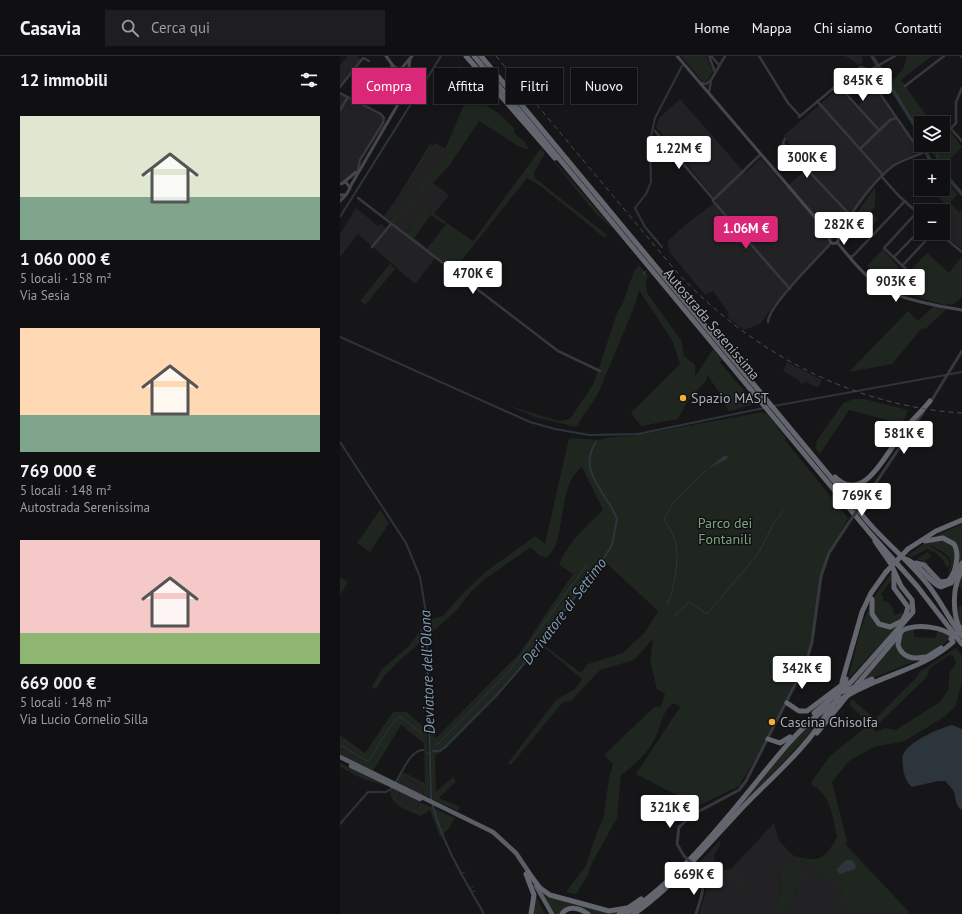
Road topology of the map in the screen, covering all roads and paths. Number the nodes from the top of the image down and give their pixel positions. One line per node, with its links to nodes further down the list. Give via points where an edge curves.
1 (386, 56): 13 (main road)
2 (466, 56): 48 (highway, via 539,142)
3 (474, 56): 48 (highway, Autostrada Serenissima)
4 (481, 56): 78 (highway, Autostrada Serenissima)
5 (678, 56): 21 (main road)
6 (710, 56): 14 (street); 19 (street)
7 (725, 56): 14 (street)
8 (759, 56): 30 (street, via 799,116)
9 (895, 56): 22 (street, via 868,70 860,67)
10 (944, 56): 23 (street)
11 (411, 58): 17 (main road); 18 (main road)
12 (370, 62): 24 (street, via 363,58)
13 (392, 65): 15 (main road); 16 (main road)
14 (719, 65): 19 (street)
15 (392, 68)
16 (398, 68)
17 (401, 68)
18 (409, 68)
19 (716, 72): 20 (street)
20 (711, 80): 21 (street, via 706,84); 27 (street)
21 (701, 83): 27 (main road)
22 (837, 84): 30 (street); 35 (street)
23 (905, 86)
24 (340, 87)
25 (876, 88): 33 (street)
26 (962, 88): 34 (street, via 956,102 956,122)
27 (708, 92): 42 (main road)
28 (340, 93): 29 (street)
29 (347, 99): 32 (street); 44 (street, via 381,114 384,118 360,160)
30 (817, 101): 39 (street)
31 (397, 104): 43 (main road)
32 (340, 110)
33 (896, 118): 35 (street); 41 (street)
34 (951, 129): 38 (street)
35 (879, 130): 39 (street)
36 (655, 131): 53 (street)
37 (785, 139): 57 (street, via 784,145)
38 (962, 141)
39 (860, 149): 45 (street)
40 (925, 152): 41 (street)
41 (922, 153): 45 (street, via 897,164)
42 (761, 154): 53 (street); 60 (main road)
43 (365, 159): 44 (main road); 47 (main road)
44 (358, 170): 46 (main road)
45 (882, 175): 54 (street); 57 (street)
46 (342, 183): 47 (main road, via 348,183)
47 (350, 187): 50 (main road)
48 (582, 187): 80 (highway, Autostrada Serenissima)
49 (340, 195): 50 (main road)
50 (345, 196): 52 (main road)
51 (358, 198): 58 (street)
52 (340, 201)
53 (713, 201): 72 (street)
54 (905, 201): 55 (street); 68 (street)
55 (914, 209)
56 (914, 215): 69 (street, via 884,248)
57 (851, 216): 59 (street)
58 (391, 224): 66 (street); 76 (street, via 558,351)
59 (836, 235): 60 (main road); 65 (main road)
60 (831, 236): 64 (main road)
61 (914, 236): 69 (street)
62 (926, 240): 70 (street)
63 (947, 240): 67 (street)
64 (831, 242): 65 (main road); 72 (street)
65 (837, 242): 68 (main road)
66 (372, 247)
67 (962, 252)
68 (852, 256): 73 (main road, via 872,280 886,290)
69 (894, 257): 70 (street)
70 (902, 266): 71 (street)
71 (908, 272)
72 (790, 289): 74 (street, via 769,316)
73 (961, 310)
74 (768, 322)
75 (962, 351): 77 (street)
76 (600, 371)
77 (930, 402): 78 (highway, via 905,428 870,477 859,485 848,485 838,480); 102 (street, bridge, via 829,553 822,569 817,594 811,649)
78 (803, 443): 83 (highway, Autostrada Serenissima, via 868,522)
79 (962, 522): 81 (highway); 82 (highway, via 936,531)
80 (869, 532): 86 (highway); 98 (highway, Autostrada Serenissima, via 917,586)
81 (925, 541): 82 (highway); 84 (highway, via 943,538 954,544 958,553 952,576 948,581 942,582 924,565)
82 (910, 551): 87 (highway, bridge)
83 (905, 558): 84 (highway); 96 (highway, Autostrada Serenissima, via 928,586)
84 (916, 563): 85 (highway, via 936,585 943,587 951,583)
85 (962, 563)
86 (894, 570): 90 (highway, via 901,586 912,600 914,610); 91 (highway, via 894,588 908,607)
87 (887, 573): 89 (highway); 100 (highway, via 871,594 862,612)
88 (961, 573): 95 (highway, via 956,585 956,616)
89 (872, 599): 91 (highway, via 872,614 879,624 888,627); 100 (highway, via 861,625)
90 (911, 615): 92 (highway); 101 (highway)
91 (902, 621): 102 (highway, via 856,673 812,708 802,712)
92 (916, 627): 94 (highway); 98 (highway, via 944,630)
93 (962, 628): 97 (highway, bridge)
94 (903, 630): 99 (highway, via 898,643 903,654 913,658); 103 (highway, bridge)
95 (962, 632): 97 (highway)
96 (962, 636)
97 (952, 641): 99 (highway); 109 (highway, via 928,660 858,689 816,716 791,740)
98 (962, 645)
99 (929, 655): 101 (highway, via 906,668)
100 (844, 681): 103 (highway, bridge)
101 (835, 696): 104 (highway)
102 (787, 702): 105 (street)
103 (831, 713): 108 (highway); 108 (highway, via 819,731)
104 (790, 737): 105 (highway, via 780,743); 109 (highway)
105 (768, 739): 122 (street, bridge, via 742,788 684,821 677,831 677,844 702,877 703,885)
106 (340, 757): 110 (highway)
107 (340, 761): 110 (highway)
108 (775, 775): 112 (highway, via 682,872)
109 (750, 789): 113 (highway, via 690,858 659,888)
110 (429, 802): 111 (highway, via 489,829 516,853)
111 (527, 873): 113 (highway, via 550,895 609,911); 114 (highway, via 534,895); 115 (highway); 116 (highway)
112 (647, 904): 120 (highway); 121 (highway)
113 (627, 911): 119 (highway)
114 (531, 914)
115 (548, 914)
116 (552, 914)
117 (562, 914): 118 (highway, via 566,909 573,908)
118 (588, 914)
119 (619, 914)
120 (634, 914)
121 (638, 914)
122 (696, 914)

